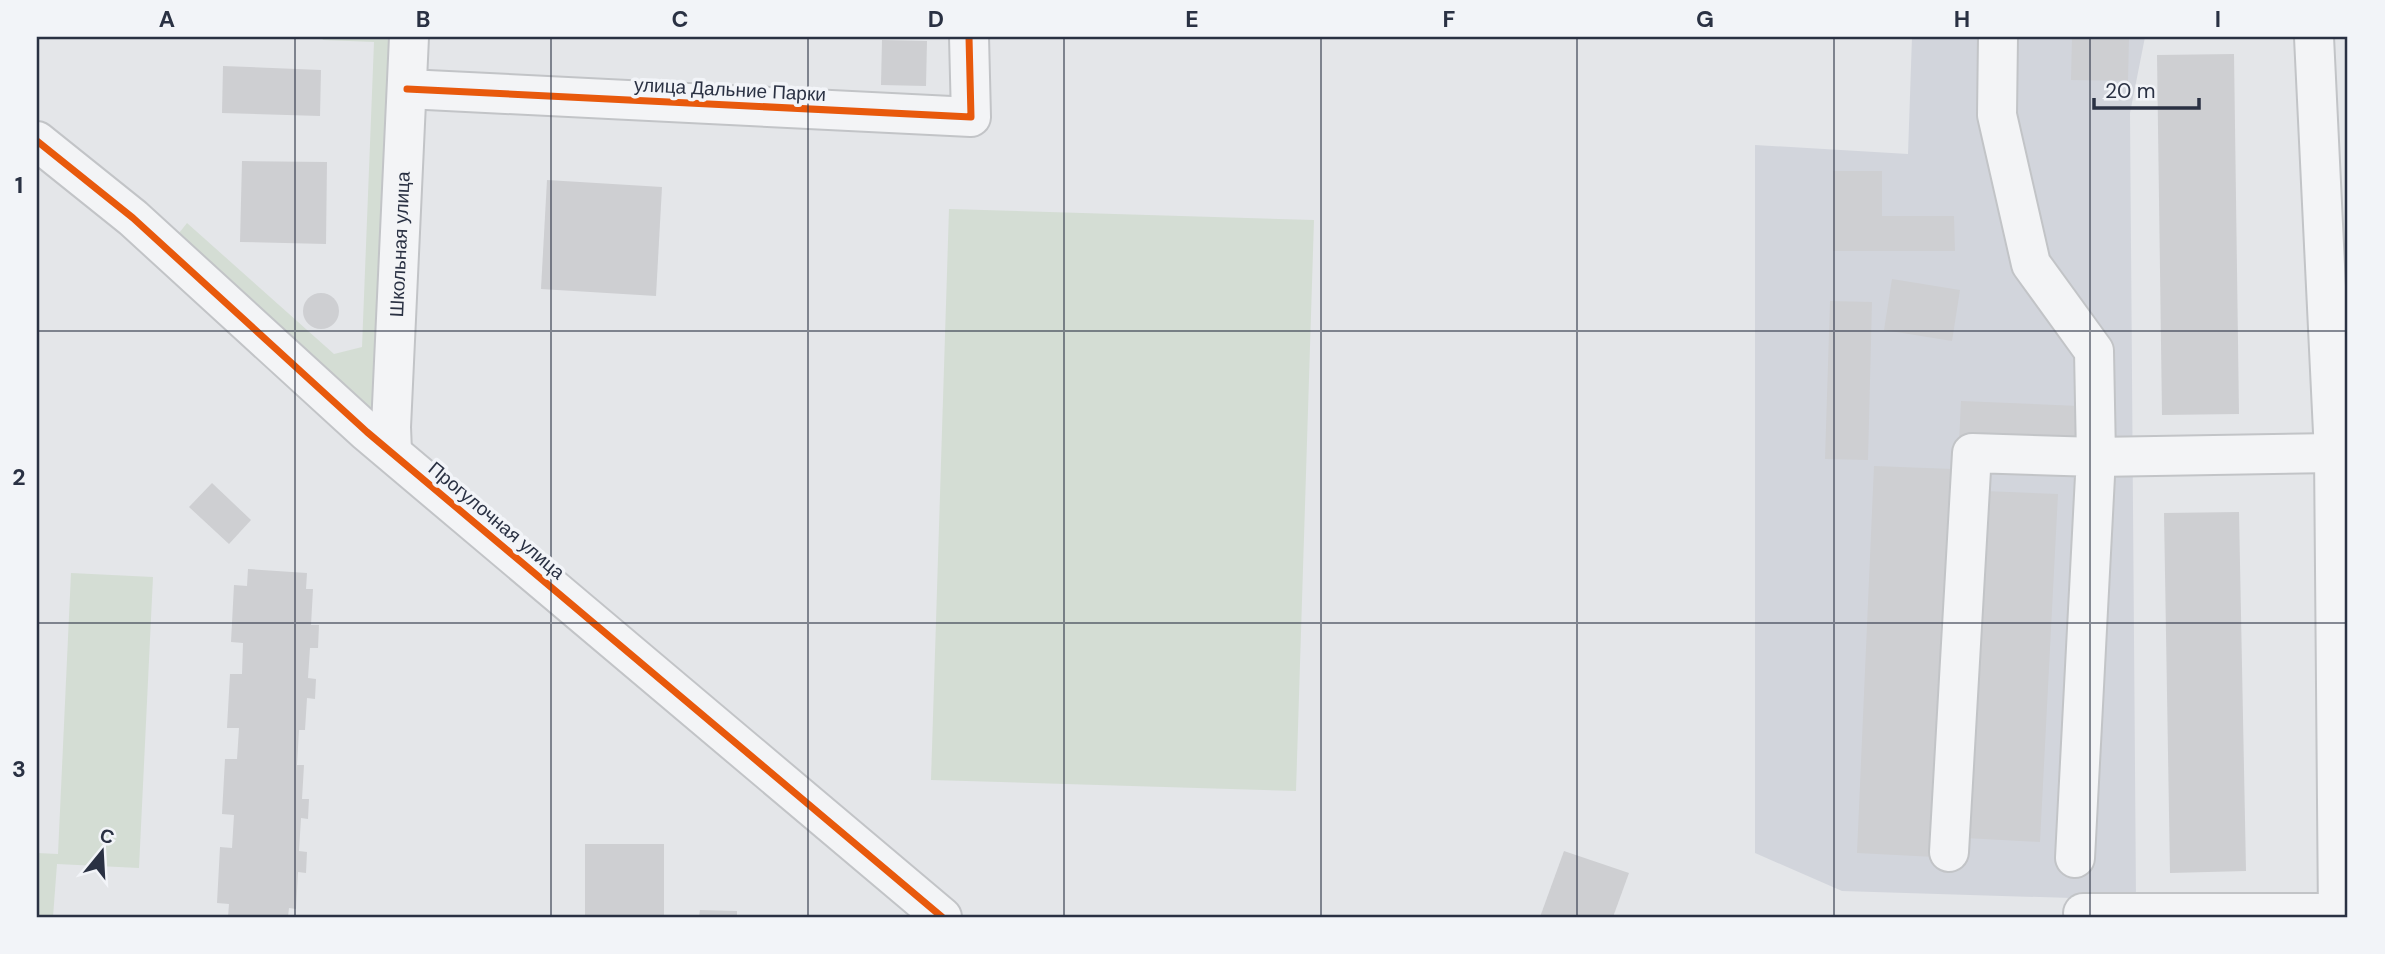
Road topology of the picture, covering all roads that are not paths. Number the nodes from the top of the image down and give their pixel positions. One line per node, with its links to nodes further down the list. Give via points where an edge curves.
1 (409, 37): 5 (street, Школьная улица)
2 (969, 37): 5 (street, улица Дальние Парки, via 971,117)
3 (1998, 37): 9 (street, via 1997,115 2031,264 2094,351)
4 (2314, 37): 8 (street)
5 (407, 89): 7 (street, Школьная улица)
6 (37, 141): 7 (street, Прогулочная улица, via 133,218)
7 (393, 452): 14 (street, Прогулочная улица, via 744,754)
8 (2333, 453): 9 (street); 13 (street)
9 (2096, 457): 10 (street, via 1972,453); 11 (street)
10 (1949, 852)
11 (2075, 858)
12 (2083, 913): 13 (street)
13 (2341, 915)
14 (942, 917)

